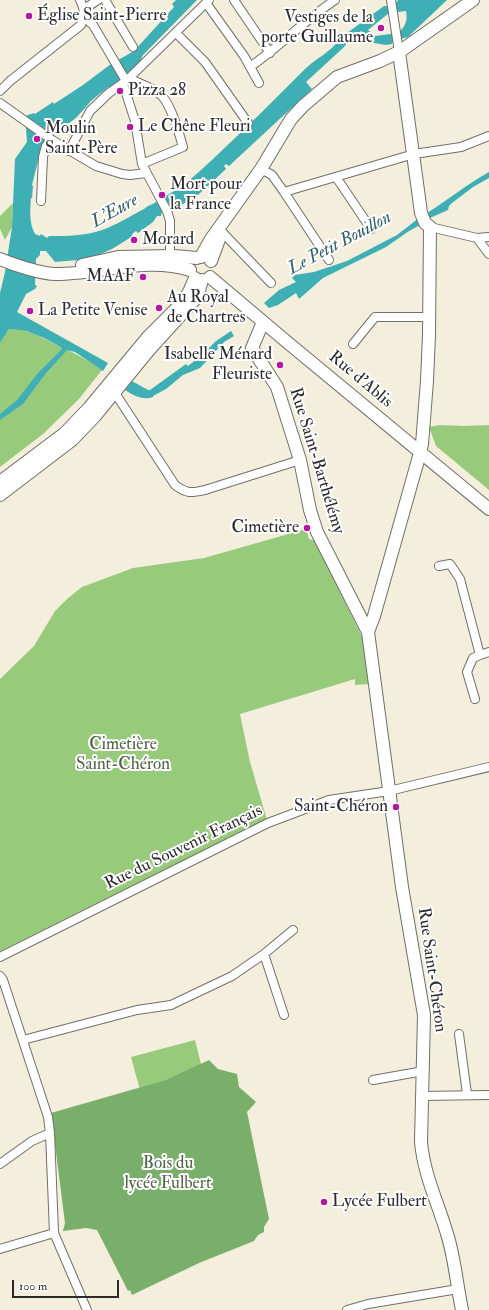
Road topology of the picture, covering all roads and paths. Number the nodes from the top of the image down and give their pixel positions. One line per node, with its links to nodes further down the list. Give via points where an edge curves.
1 (80, 0): 9 (street)
2 (98, 0): 9 (street)
3 (105, 0): 11 (street)
4 (234, 0): 13 (street)
5 (335, 0): 13 (street, via 303,23)
6 (473, 0): 12 (main road)
7 (207, 1): 10 (street); 14 (street)
8 (391, 1): 12 (street)
9 (84, 13): 15 (street); 17 (street, via 81,25 77,29)
10 (176, 33): 15 (street); 19 (street, via 205,62)
11 (133, 47)
12 (395, 50): 23 (main road); 25 (main road, via 336,77 327,84 291,120)
13 (270, 53): 14 (street)
14 (250, 67): 16 (street)
15 (126, 80): 22 (street, via 90,111); 24 (street); 24 (street, via 156,91 162,96 183,147)
16 (259, 83)
17 (0, 91)
18 (0, 103): 21 (street)
19 (248, 123)
20 (489, 136): 23 (street, via 461,147)
21 (52, 140): 22 (street); 30 (street, via 46,146 43,157)
22 (69, 151): 26 (street, via 105,170 130,175)
23 (414, 154): 27 (street); 31 (main road)
24 (142, 164): 26 (street)
25 (261, 170): 28 (main road); 29 (street, via 272,175)
26 (146, 173): 37 (street, via 167,211)
27 (336, 177): 29 (street); 32 (street)
28 (251, 184): 33 (main road); 41 (main road, via 211,239)
29 (284, 192): 39 (street)
30 (41, 201)
31 (426, 222): 35 (street); 43 (main road)
32 (371, 229)
33 (222, 232): 41 (main road); 42 (street)
34 (489, 237): 35 (street)
35 (477, 238): 36 (street)
36 (489, 254)
37 (170, 256): 40 (main road, via 111,258 84,265); 41 (main road)
38 (1, 259): 40 (main road)
39 (329, 260)
40 (37, 270): 41 (main road, via 54,274 75,274 123,267 170,265)
41 (202, 271): 44 (main road, Rue d'Ablis); 46 (main road, via 198,297); 47 (main road, Rue d'Ablis, via 244,296); 49 (main road, via 182,303 148,337 89,408 64,433)
42 (271, 283)
43 (429, 318): 45 (street, via 375,318); 47 (main road)
44 (263, 322): 47 (main road, Rue d'Ablis); 48 (main road, Rue Saint-Barthélémy, via 252,348 277,387)
45 (353, 344)
46 (114, 393): 48 (street, via 175,485 184,492 194,493); 50 (main road, via 72,440)
47 (421, 448): 51 (main road, Rue d'Ablis); 52 (main road, Rue d'Ablis); 54 (main road)
48 (300, 460): 54 (main road, Rue Saint-Barthélémy, via 317,532)
49 (0, 482)
50 (0, 495)
51 (489, 500)
52 (489, 509)
53 (439, 566): 56 (street, via 450,564 460,579)
54 (368, 632): 59 (main road, Rue Saint-Chéron)
55 (489, 652): 56 (street)
56 (480, 655): 57 (street, via 473,658 467,672)
57 (475, 699)
58 (489, 767): 59 (street, Rue du Souvenir Français)
59 (389, 791): 62 (street, Rue du Souvenir Français, via 329,800 268,823); 67 (main road, Rue Saint-Chéron, via 402,888 424,1016)
60 (294, 930): 61 (street)
61 (264, 954): 64 (street); 66 (street, via 232,976 171,1005 137,1010)
62 (0, 957)
63 (0, 976): 66 (street)
64 (284, 1015)
65 (459, 1034): 69 (street)
66 (23, 1040): 72 (street, via 48,1117)
67 (423, 1073): 68 (street); 71 (main road, Rue Saint-Chéron)
68 (373, 1080)
69 (467, 1094): 70 (street); 71 (street)
70 (489, 1095)
71 (422, 1096): 76 (main road, Rue Saint-Chéron, via 422,1156 448,1238)
72 (50, 1133): 73 (street, via 32,1141); 74 (street)
73 (0, 1164)
74 (54, 1233): 75 (street); 77 (street)
75 (0, 1249)
76 (458, 1289): 78 (street); 79 (main road, Rue Saint-Chéron)
77 (87, 1310)
78 (347, 1310)
79 (462, 1310)

